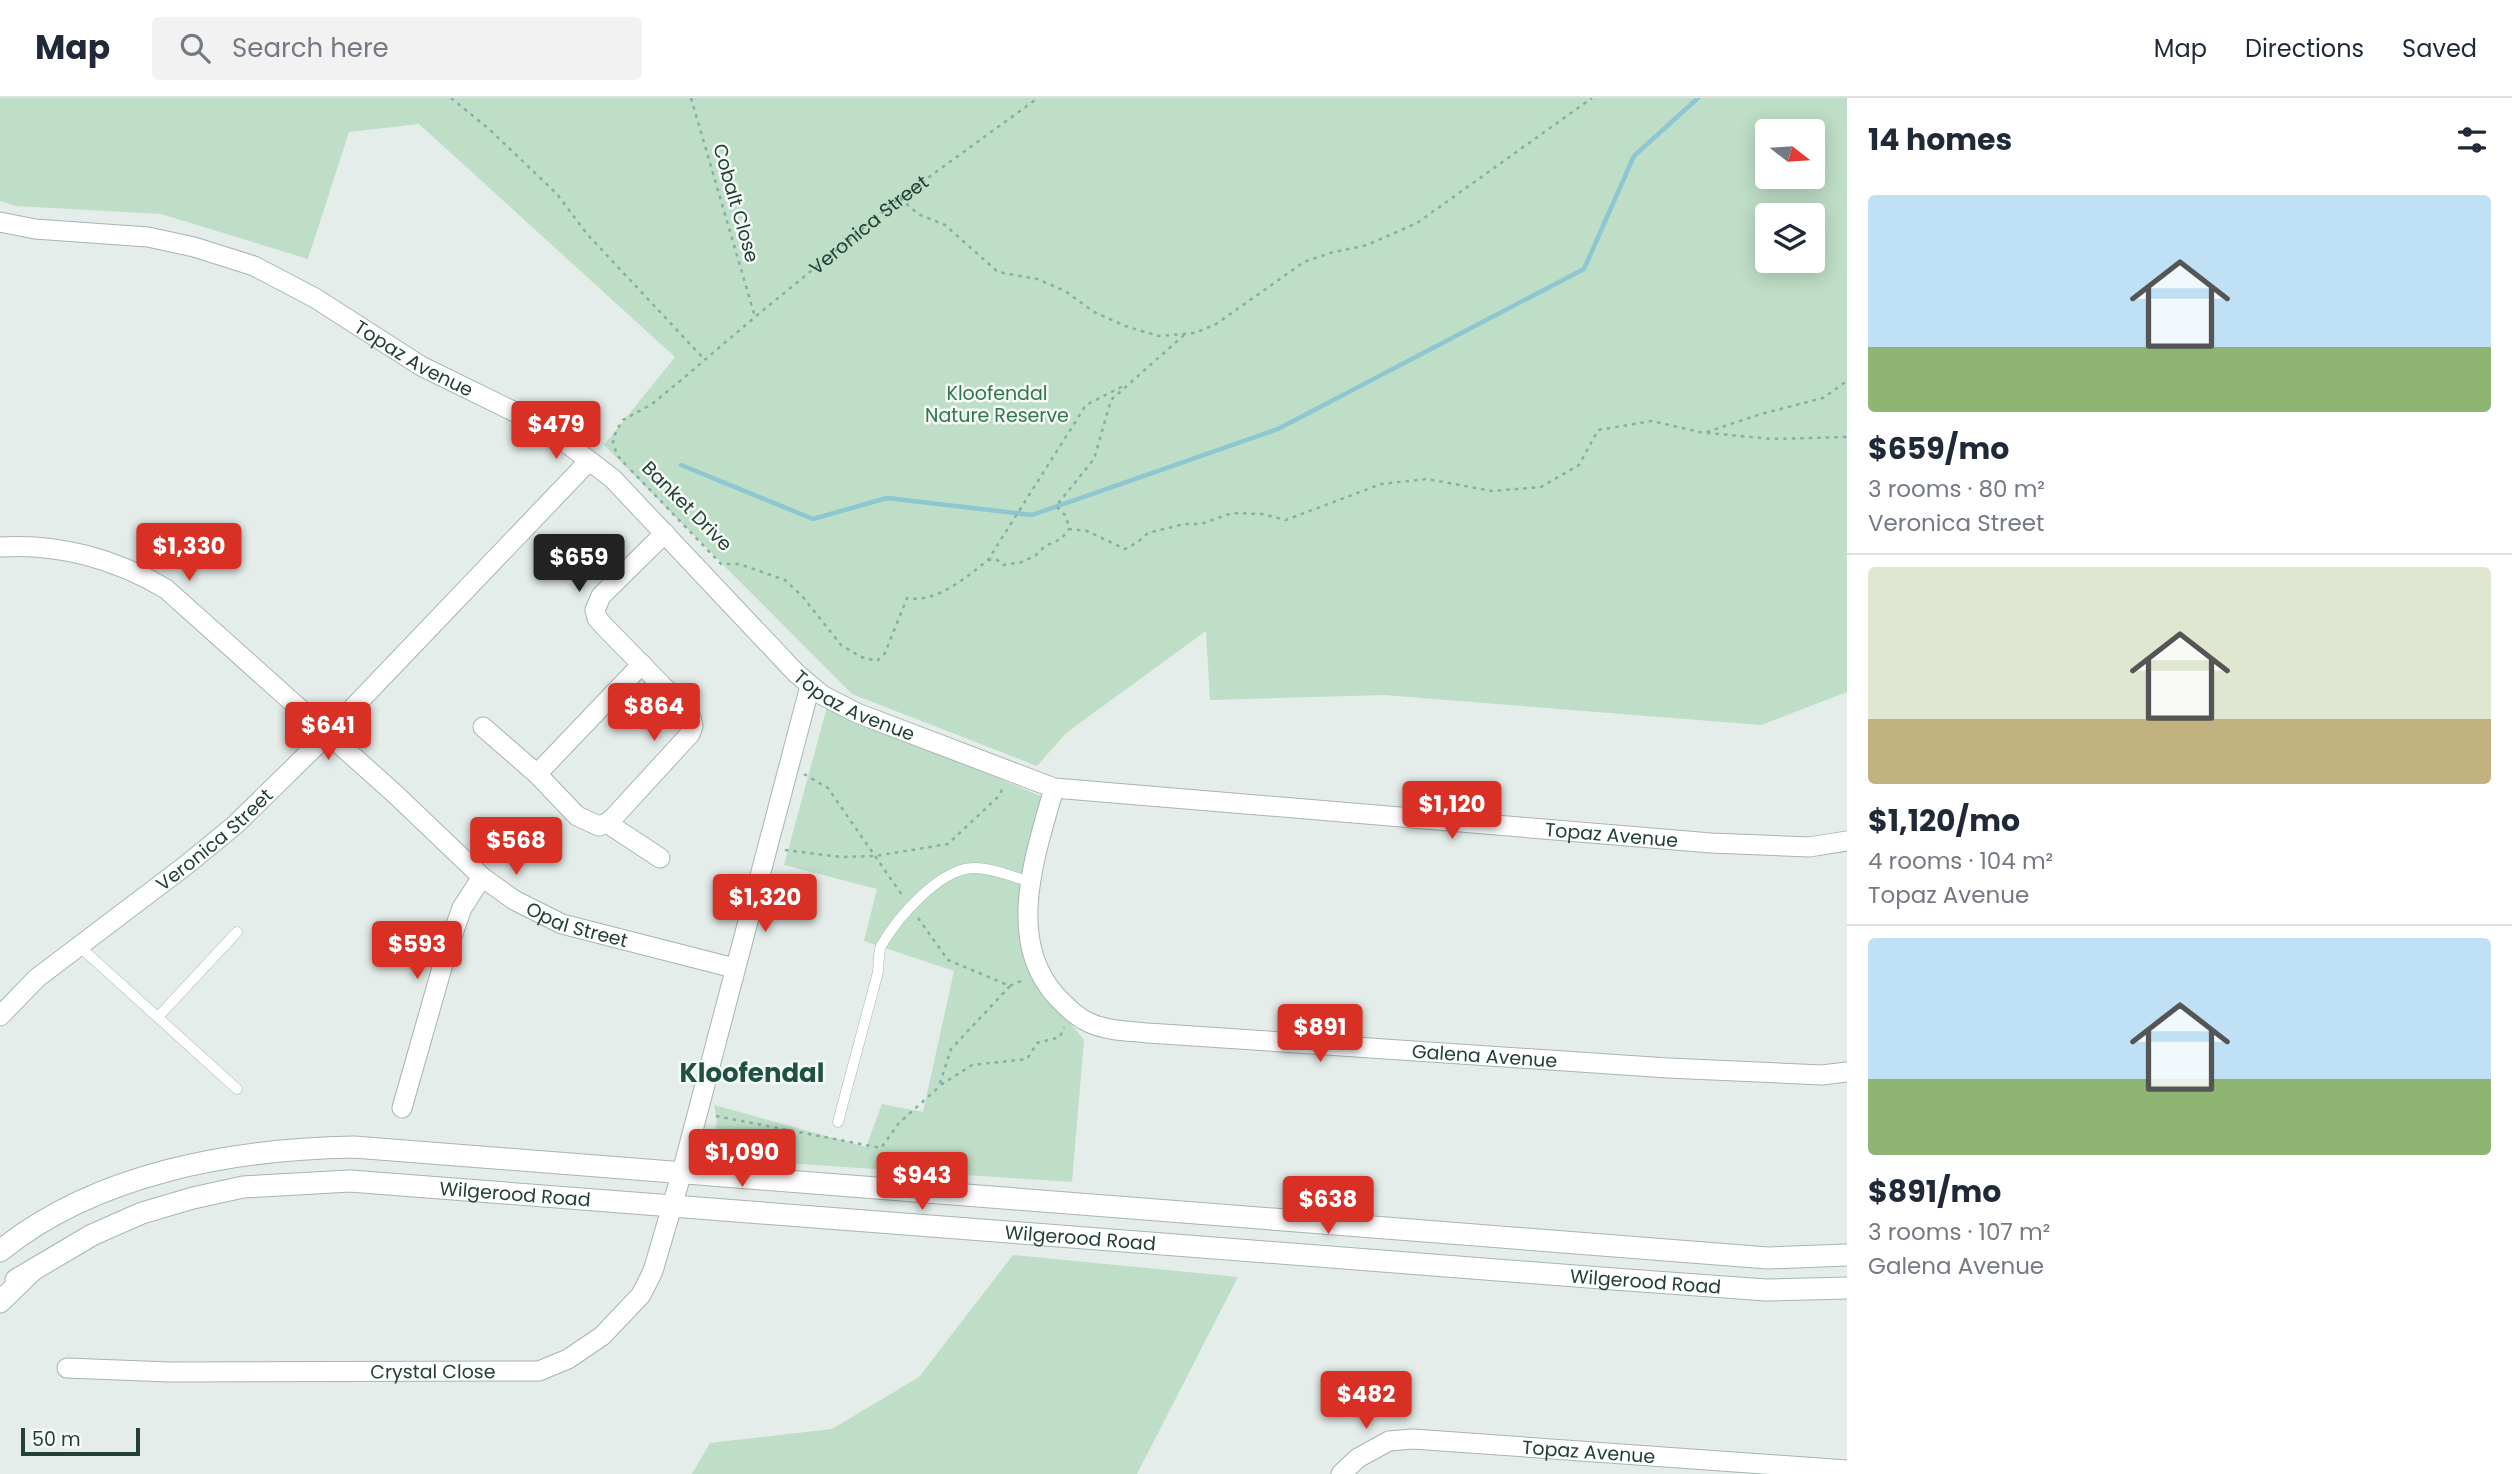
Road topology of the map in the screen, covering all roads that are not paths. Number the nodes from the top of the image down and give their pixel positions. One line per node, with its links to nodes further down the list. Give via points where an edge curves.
1 (0, 222): 2 (street, Topaz Avenue, via 166,240 254,266 315,298 421,366 552,432)
2 (588, 462): 3 (street, Topaz Avenue, via 613,479); 8 (street, Veronica Street)
3 (665, 533): 5 (street, via 595,605 597,618); 6 (street, Topaz Avenue)
4 (0, 547): 8 (street, Opal Street, via 54,548 144,575 166,589)
5 (642, 664): 9 (street); 11 (street, via 690,714 693,726)
6 (810, 686): 10 (street, Topaz Avenue, via 857,713); 18 (street, Crystal Close)
7 (483, 727): 9 (street)
8 (327, 735): 14 (street, Opal Street); 17 (street, Veronica Street, via 221,837)
9 (537, 775): 11 (street, via 577,816 598,826)
10 (1054, 788): 12 (street, Topaz Avenue, via 1712,843 1809,847); 15 (street, Galena Avenue)
11 (607, 823): 13 (street)
12 (1847, 841)
13 (660, 858)
14 (482, 877): 18 (street, Opal Street, via 514,900 562,924); 23 (street, via 462,908 447,950)
15 (1031, 882): 21 (street, Galena Avenue, via 1030,947 1040,974 1072,1012 1092,1024 1148,1032 1668,1068 1822,1075); 24 (lane, via 972,868 933,886 911,907 880,948 878,972)
16 (237, 932): 20 (lane)
17 (79, 946): 19 (street, Veronica Street); 20 (lane)
18 (734, 968): 25 (street, Crystal Close)
19 (4, 1007)
20 (158, 1017): 22 (lane)
21 (1847, 1072)
22 (237, 1089)
23 (402, 1108)
24 (838, 1122)
25 (682, 1172): 26 (street, Crystal Close); 27 (street, Wilgerood Road, via 354,1147 268,1151 200,1163 120,1186 60,1212); 28 (street, Wilgerood Road, via 1768,1258)
26 (671, 1205): 29 (street, Wilgerood Road, via 350,1181 243,1186 142,1213 92,1235); 30 (street, Wilgerood Road, via 1766,1290); 33 (street, Crystal Close, via 653,1271 641,1295 586,1349 539,1371)
27 (0, 1251)
28 (1847, 1255)
29 (33, 1270): 31 (street, Wilgerood Road); 32 (street)
30 (1847, 1287)
31 (0, 1290)
32 (0, 1301)
33 (67, 1368)
34 (1847, 1470): 35 (street, Topaz Avenue, via 1413,1439 1389,1441 1358,1458)
35 (1341, 1474)

